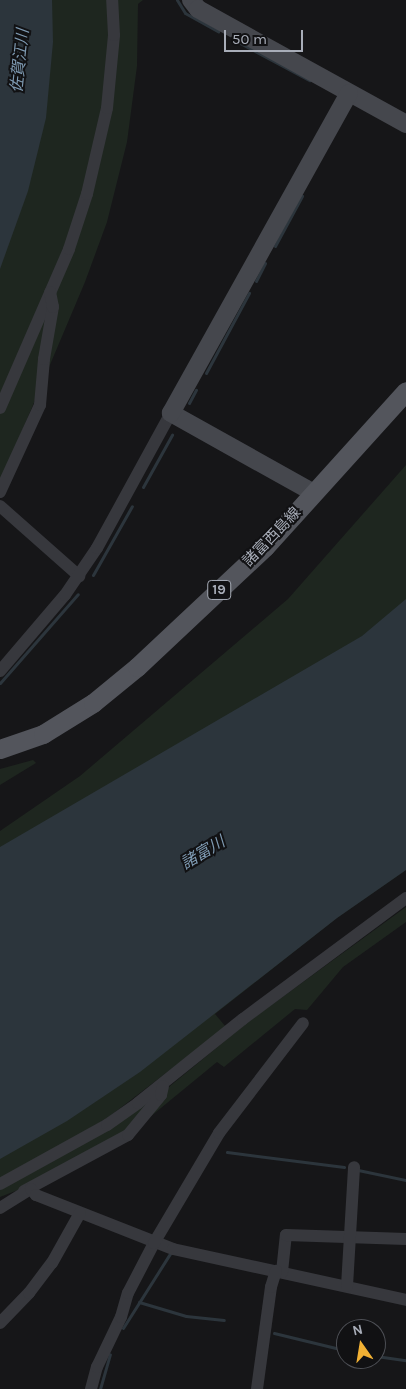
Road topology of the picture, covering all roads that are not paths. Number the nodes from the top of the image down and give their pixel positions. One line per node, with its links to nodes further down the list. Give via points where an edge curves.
1 (112, 0): 5 (street, via 114,35 105,117 87,194 69,249)
2 (191, 0): 3 (street, via 198,9)
3 (349, 93): 4 (street); 8 (street)
4 (406, 124)
5 (50, 292): 7 (street); 9 (street, via 54,307 44,359 40,405)
6 (406, 391): 10 (main road, 諸富西島線 / 19)
7 (0, 408)
8 (171, 413): 10 (street); 12 (street)
9 (0, 492)
10 (314, 493): 14 (main road, 諸富西島線 / 19, via 265,547 138,667 93,703 43,734)
11 (0, 506): 12 (street)
12 (79, 576): 13 (street)
13 (0, 671)
14 (0, 749)
15 (406, 898): 17 (street, via 243,1019)
16 (303, 1023): 26 (street, via 219,1133)
17 (163, 1086): 19 (street, via 107,1125); 20 (street, via 161,1096 128,1135)
18 (354, 1167): 24 (street)
19 (0, 1184)
20 (31, 1189): 21 (street); 22 (street); 23 (street, via 36,1195)
21 (0, 1200)
22 (0, 1208)
23 (80, 1213): 26 (street); 30 (street, via 52,1263)
24 (350, 1239): 25 (street); 27 (street, via 286,1235); 28 (street)
25 (406, 1239)
26 (154, 1242): 27 (street); 31 (street, via 128,1294)
27 (279, 1272): 28 (street); 32 (street, via 271,1287)
28 (347, 1286): 29 (street)
29 (406, 1300)
30 (0, 1323)
31 (91, 1389)
32 (257, 1389)

